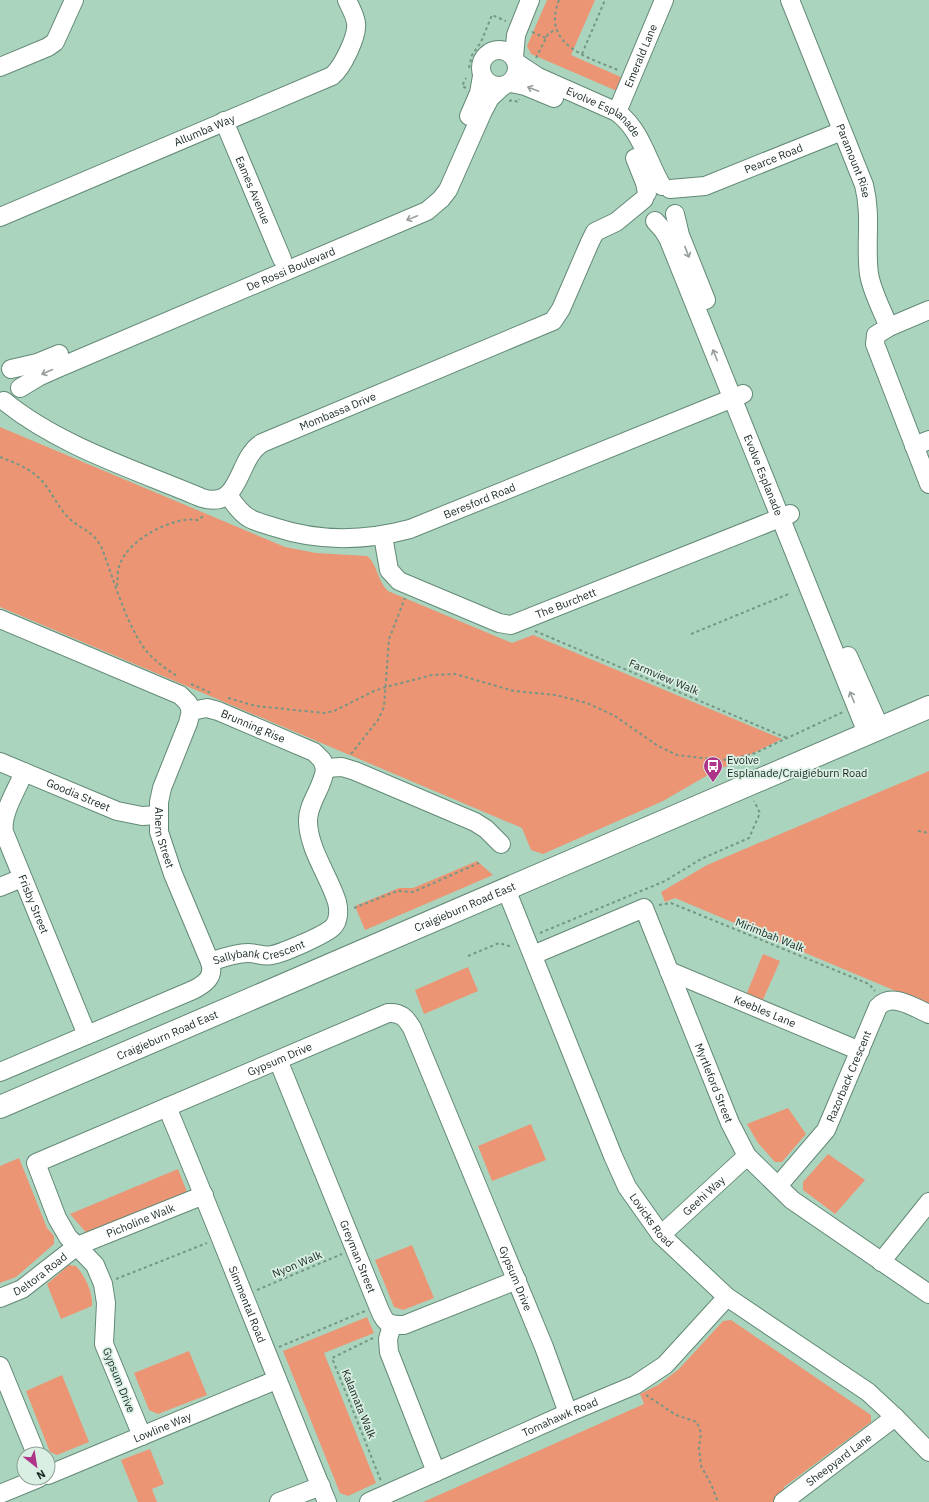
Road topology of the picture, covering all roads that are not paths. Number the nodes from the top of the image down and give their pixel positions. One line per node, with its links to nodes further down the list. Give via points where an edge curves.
1 (74, 0): 9 (street, via 55,42)
2 (347, 0): 13 (street, Allumba Way, via 356,28 336,73)
3 (518, 0): 7 (street, via 506,31)
4 (530, 0): 8 (street, via 516,35)
5 (664, 0): 12 (street, Emerald Lane)
6 (790, 0): 14 (street, Paramount Rise)
7 (493, 51): 8 (street, via 507,52); 10 (street, via 482,61)
8 (516, 60): 11 (street, via 517,74); 12 (street, Evolve Esplanade, via 538,77)
9 (0, 67)
10 (482, 76): 11 (street, via 491,85); 21 (street, De Rossi Boulevard, via 479,93 442,176 427,196)
11 (507, 85): 16 (street, Evolve Esplanade, one-way to 11, via 645,183 629,144 615,126 534,89); 25 (street, De Rossi Boulevard, one-way to 25, via 490,98 448,190 427,211 58,368 40,376)
12 (617, 112): 16 (street, Evolve Esplanade, via 636,130 653,170)
13 (224, 121): 18 (street, Allumba Way); 21 (street, Eames Avenue)
14 (842, 131): 15 (street, Pearce Road); 23 (street, Paramount Rise, via 867,197 869,274)
15 (705, 186): 16 (street, Pearce Road); 17 (street, Pearce Road)
16 (656, 192): 17 (street, via 678,198); 19 (street, via 644,209); 20 (street, Mombassa Drive)
17 (677, 212): 19 (street, via 666,221); 26 (street, Evolve Esplanade, one-way to 26, via 680,235)
18 (0, 217)
19 (652, 220): 20 (street, Mombassa Drive); 26 (street, Evolve Esplanade, one-way to 19, via 668,238)
20 (616, 222): 31 (street, Mombassa Drive, via 592,236 561,310 553,321 262,443 249,455 234,488)
21 (282, 259): 24 (street, De Rossi Boulevard, via 50,358 37,363)
22 (929, 310): 23 (street)
23 (882, 331): 29 (street, Paramount Rise, via 874,344)
24 (5, 366): 25 (street, via 19,377)
25 (20, 390): 27 (street, De Rossi Boulevard, via 13,398); 28 (street)
26 (738, 397): 32 (street, Evolve Esplanade); 33 (street, Beresford Road, via 416,526)
27 (2, 401): 28 (street)
28 (36, 425): 31 (street, via 58,438 208,500)
29 (922, 443): 30 (street, Paramount Rise)
30 (929, 484)
31 (228, 495): 33 (street, Beresford Road, via 246,516 283,530 330,538)
32 (786, 516): 33 (street, The Burchett, via 511,625 498,623 395,578 389,570); 37 (street, Evolve Esplanade, via 842,642); 37 (street, Evolve Esplanade, one-way to 32, via 856,707)
33 (383, 536)
34 (0, 619): 36 (street, via 180,695 188,703)
35 (929, 707): 37 (main road, Craigieburn Road East)
36 (191, 711): 39 (street, Brunning Rise, via 207,708 218,711 318,754); 41 (street, Ahern Street, via 162,788)
37 (873, 730): 45 (main road, Craigieburn Road East)
38 (0, 762): 40 (street, Goodia Street)
39 (325, 768): 42 (street, via 346,768 475,822); 47 (street, Sallybank Crescent, via 308,820 311,838 337,902 338,915 333,927 324,934 279,953 265,956 246,953)
40 (24, 772): 41 (street, Goodia Street, via 117,811 142,816); 43 (street, Frisby Street, via 3,824 6,840)
41 (158, 815): 47 (street, Ahern Street, via 159,832 166,855)
42 (501, 844)
43 (22, 878): 44 (street); 50 (street, Frisby Street)
44 (0, 887)
45 (506, 889): 46 (street, Lovicks Road); 54 (main road, Craigieburn Road East)
46 (533, 955): 48 (street, Myrtleford Street, via 644,908); 60 (street, Lovicks Road, via 627,1187)
47 (210, 962): 50 (street, Sallybank Crescent, via 211,975 202,985)
48 (669, 971): 51 (street, Keebles Lane); 56 (street, Myrtleford Street, via 730,1123)
49 (929, 1014): 51 (street, Razorback Crescent, via 904,1002 884,1001 878,1007)
50 (87, 1035): 53 (street, Sallybank Crescent)
51 (860, 1051): 57 (street, Razorback Crescent, via 826,1130)
52 (278, 1060): 55 (street, Gypsum Drive); 63 (street, Gypsum Drive, via 388,1013 400,1014 407,1020); 67 (street, Greyman Street, via 378,1306 384,1319)
53 (0, 1072)
54 (0, 1107)
55 (166, 1107): 58 (street, Simmental Road); 61 (street, Gypsum Drive, via 36,1163 57,1218 68,1237)
56 (747, 1156): 57 (street, Myrtleford Street); 60 (street, Geehi Way)
57 (778, 1186): 62 (street, Myrtleford Street, via 792,1200)
58 (204, 1195): 61 (street, Picholine Walk); 69 (street, Simmental Road)
59 (929, 1202): 62 (street)
60 (661, 1235): 65 (street, Lovicks Road)
61 (77, 1246): 66 (street, Deltora Road, via 22,1288); 72 (street, Gypsum Drive, via 95,1266 103,1284 106,1303 104,1344)
62 (882, 1262): 64 (street, Myrtleford Street)
63 (517, 1280): 67 (street, via 404,1325); 70 (street, Gypsum Drive)
64 (929, 1294)
65 (727, 1297): 70 (street, Tomahawk Road, via 665,1365 635,1385); 71 (street, Lovicks Road, via 868,1392)
66 (0, 1298)
67 (392, 1325): 76 (street, via 388,1339 389,1352)
68 (0, 1366): 73 (street)
69 (276, 1380): 72 (street, Lowline Way); 78 (street, Simmental Road)
70 (568, 1413): 76 (street, Tomahawk Road)
71 (896, 1417): 74 (street, Lovicks Road); 83 (street, Sheepyard Lane)
72 (142, 1436): 75 (street, Lowline Way)
73 (33, 1446)
74 (929, 1452)
75 (56, 1471)
76 (436, 1472): 82 (street, Tomahawk Road)
77 (20, 1486): 79 (street)
78 (320, 1486): 80 (street); 81 (street, Simmental Road)
79 (0, 1494)
80 (279, 1502)
81 (327, 1502)
82 (369, 1502)
83 (783, 1502)

